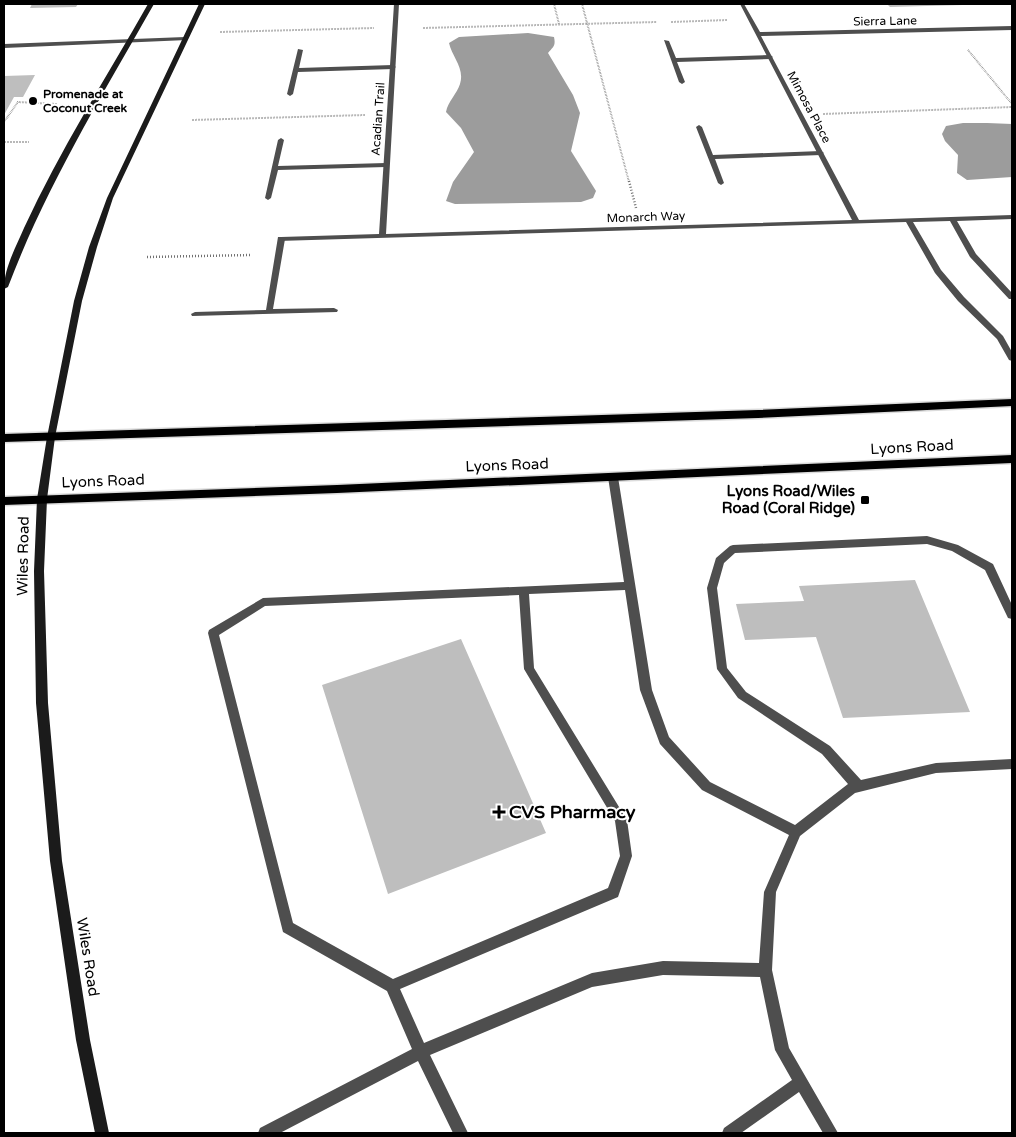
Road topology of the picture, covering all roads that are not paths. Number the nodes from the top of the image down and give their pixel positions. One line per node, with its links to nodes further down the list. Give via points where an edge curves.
1 (151, 4): 8 (main road)
2 (202, 4): 7 (main road, Wiles Road)
3 (396, 4): 14 (street, Acadian Trail)
4 (742, 4): 6 (street, Mimosa Place)
5 (1012, 28): 6 (street, Sierra Lane)
6 (758, 34): 12 (street, Mimosa Place)
7 (185, 39): 8 (street); 38 (main road, Wiles Road, via 110,198 78,301)
8 (130, 40): 10 (street); 31 (main road, via 58,164 34,212)
9 (666, 41): 13 (street)
10 (4, 46)
11 (300, 50): 15 (street)
12 (770, 57): 13 (street); 20 (street, Mimosa Place)
13 (673, 60): 16 (street)
14 (393, 67): 15 (street); 22 (street, Acadian Trail)
15 (296, 70): 17 (street)
16 (682, 82)
17 (290, 94)
18 (699, 127): 21 (street)
19 (281, 140): 23 (street)
20 (821, 153): 21 (street); 29 (street, Mimosa Place)
21 (711, 157): 24 (street)
22 (386, 165): 23 (street); 30 (street, Acadian Trail)
23 (274, 168): 25 (street)
24 (721, 183)
25 (268, 198)
26 (1012, 217): 27 (street, Monarch Way)
27 (952, 219): 28 (street, Monarch Way); 32 (street, via 973,255)
28 (908, 220): 29 (street, Monarch Way); 36 (street, via 938,271 1000,338)
29 (857, 222): 30 (street, Monarch Way)
30 (382, 236): 34 (street, Monarch Way, via 281,239)
31 (4, 287)
32 (1012, 298)
33 (334, 310): 34 (street)
34 (269, 312): 35 (street)
35 (195, 314)
36 (1012, 358)
37 (1012, 402): 38 (main road, via 728,415)
38 (51, 437): 39 (main road); 42 (main road, Wiles Road)
39 (4, 438)
40 (1012, 459): 41 (main road, Lyons Road)
41 (613, 477): 42 (main road, Lyons Road); 44 (street)
42 (42, 499): 43 (main road, Lyons Road); 54 (main road, Wiles Road, via 38,571 42,703 56,861 83,1040)
43 (4, 501)
44 (630, 586): 45 (street); 49 (street, via 646,690 664,740 706,786)
45 (524, 590): 51 (street, via 528,669 621,820 626,856 613,892); 51 (street, via 263,602 213,633 288,927)
46 (1012, 614): 48 (street, via 989,567 955,548 927,540 733,549 720,561 712,588 722,669 742,695 826,750)
47 (1012, 764): 48 (street, via 936,768)
48 (858, 786): 49 (street)
49 (796, 832): 50 (street, via 770,892)
50 (765, 970): 52 (street, via 663,968 592,980); 53 (street, via 782,1050)
51 (392, 986): 52 (street)
52 (421, 1052): 55 (street); 56 (street)
53 (801, 1082): 57 (street); 58 (street)
54 (102, 1133)
55 (265, 1133)
56 (461, 1133)
57 (729, 1133)
58 (832, 1133)

